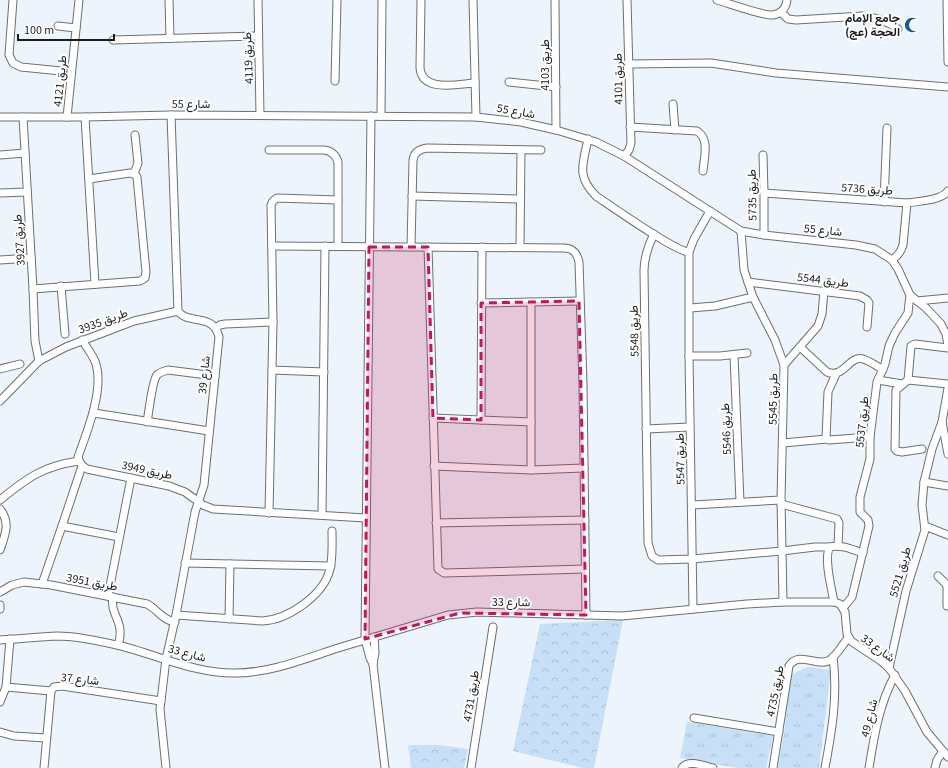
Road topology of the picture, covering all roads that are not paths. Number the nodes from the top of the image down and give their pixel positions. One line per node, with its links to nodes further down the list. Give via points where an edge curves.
1 (13, 0): 23 (street, via 9,55 13,63 21,67)
2 (79, 0): 16 (street, طريق 4121)
3 (169, 0): 19 (street)
4 (258, 0): 18 (street, طريق 4119)
5 (337, 0): 24 (street)
6 (382, 0): 34 (street)
7 (421, 0): 26 (street, via 422,78 428,83 435,84)
8 (473, 0): 26 (street)
9 (556, 0): 27 (street, طريق 4103)
10 (627, 0): 22 (street, طريق 4101)
11 (717, 0): 14 (street, via 767,15)
12 (787, 0): 14 (street)
13 (947, 0): 21 (street)
14 (781, 12): 17 (street, via 796,20 872,17)
15 (58, 26): 16 (street)
16 (76, 28): 23 (street, طريق 4121)
17 (898, 29)
18 (258, 36): 19 (street); 32 (street, طريق 4119)
19 (170, 38): 20 (street)
20 (113, 40)
21 (948, 62)
22 (629, 64): 28 (street, via 711,63 776,73); 39 (street, طريق 4101)
23 (72, 72): 36 (street, طريق 4121)
24 (335, 81)
25 (509, 82): 27 (street)
26 (475, 83): 38 (street)
27 (556, 87): 41 (street, طريق 4103)
28 (948, 88)
29 (674, 104): 42 (street)
30 (171, 115): 32 (street, شارع 55); 37 (street, شارع 55); 93 (street)
31 (0, 116): 35 (street, شارع 55)
32 (260, 116): 33 (street, شارع 55)
33 (371, 116): 34 (street, شارع 55); 71 (street)
34 (381, 116): 38 (street, شارع 55)
35 (23, 117): 36 (street, شارع 55); 48 (street, طريق 3927)
36 (67, 117): 37 (street, شارع 55)
37 (85, 117): 54 (street)
38 (476, 117): 41 (street, شارع 55, via 521,122)
39 (630, 127): 42 (street); 51 (street, طريق 4101, via 629,150)
40 (886, 128): 62 (street)
41 (556, 130): 44 (street, شارع 55)
42 (676, 130): 52 (street, via 694,130 702,135 705,141)
43 (135, 135): 53 (street, via 138,163)
44 (588, 139): 51 (street, شارع 55); 66 (street, via 582,172 588,188)
45 (269, 150): 61 (street, via 331,152 338,162)
46 (521, 150): 47 (street); 59 (street, via 421,149 414,157); 60 (street)
47 (542, 150)
48 (25, 153): 49 (street); 55 (street, طريق 3927)
49 (0, 155)
50 (763, 155): 57 (street, طريق 5735)
51 (624, 156): 64 (street, شارع 55)
52 (703, 171)
53 (134, 174): 54 (street); 81 (street, via 138,181 145,276 140,281)
54 (89, 179): 81 (street)
55 (27, 192): 56 (street); 77 (street, طريق 3927)
56 (0, 193)
57 (764, 193): 62 (street, طريق 5736); 67 (street, طريق 5735)
58 (947, 194): 63 (street)
59 (412, 196): 60 (street); 72 (street)
60 (520, 199): 75 (street)
61 (338, 200): 68 (street, via 275,199 271,205); 70 (street)
62 (884, 202): 63 (street, طريق 5736)
63 (907, 203): 79 (street, طريق 5736, via 903,245 898,256)
64 (712, 213): 65 (street, شارع 55); 76 (street, طريق 5547, via 706,226 701,228 691,243)
65 (741, 231): 67 (street, شارع 55); 80 (street, طريق 5545, via 744,270)
66 (654, 234): 76 (street, via 682,251); 125 (street, طريق 5548, via 644,266)
67 (764, 235): 79 (street, شارع 55, via 856,245 875,249)
68 (272, 246): 69 (street); 94 (street)
69 (325, 246): 70 (street); 110 (street)
70 (338, 246): 71 (street)
71 (369, 247): 72 (street); 147 (street)
72 (411, 247): 73 (street)
73 (428, 247): 74 (street); 119 (street)
74 (482, 247): 75 (street); 91 (street)
75 (520, 248): 88 (street, via 564,248 574,251 578,259)
76 (689, 252): 92 (street, طريق 5547)
77 (31, 258): 78 (street); 83 (street, طريق 3927)
78 (0, 260)
79 (892, 260): 85 (street, شارع 55)
80 (748, 282): 84 (street, طريق 5544); 86 (street, طريق 5545)
81 (95, 284): 82 (street)
82 (61, 286): 83 (street); 97 (street)
83 (33, 289): 104 (street, طريق 3927, via 35,342)
84 (824, 291): 95 (street, طريق 5544, via 864,297 869,303); 100 (street, via 820,320)
85 (910, 295): 89 (street, شارع 55); 109 (street, طريق 5537, via 908,313 895,333)
86 (753, 297): 92 (street, via 714,306); 106 (street, طريق 5545, via 775,340)
87 (948, 298): 89 (street)
88 (580, 301): 90 (street); 134 (street)
89 (917, 301): 99 (street, شارع 55, via 941,324)
90 (531, 302): 91 (street); 122 (street)
91 (481, 303): 120 (street)
92 (690, 308): 103 (street, طريق 5547)
93 (178, 311): 96 (street, via 184,316 211,323); 98 (street, طريق 3935, via 134,321)
94 (273, 322): 96 (street, via 225,324); 108 (street)
95 (867, 327)
96 (216, 328): 112 (street, شارع 39, via 219,337)
97 (64, 334)
98 (82, 340): 104 (street, طريق 3935); 118 (street, via 93,356 98,371)
99 (948, 346): 114 (street, via 911,346)
100 (800, 347): 106 (street); 111 (street, via 827,372)
101 (747, 353): 102 (street)
102 (734, 355): 103 (street); 141 (street, طريق 5546)
103 (689, 356): 124 (street, طريق 5547)
104 (39, 362): 117 (street, طريق 3935)
105 (20, 364): 107 (street)
106 (784, 365): 129 (street, طريق 5545)
107 (0, 369)
108 (272, 370): 110 (street); 145 (street)
109 (882, 370): 111 (street, via 864,359 859,359); 113 (street, طريق 5537)
110 (324, 372): 146 (street)
111 (836, 374): 128 (street, via 828,392)
112 (215, 376): 121 (street, via 168,370 160,373 154,380); 126 (street, شارع 39)
113 (878, 380): 114 (street); 127 (street, طريق 5537)
114 (905, 382): 115 (street); 130 (street, via 896,393 895,449 902,452)
115 (948, 384)
116 (948, 388): 123 (street)
117 (0, 401)
118 (94, 413): 121 (street); 132 (street, via 78,457)
119 (433, 418): 120 (street); 133 (street)
120 (481, 420): 122 (street)
121 (147, 422): 126 (street)
122 (531, 422): 135 (street)
123 (942, 422): 131 (street); 137 (street, طريق 5521)
124 (690, 428): 125 (street); 143 (street, طريق 5547)
125 (646, 429): 160 (street, طريق 5548, via 648,543 652,556 658,560)
126 (209, 431): 140 (street, شارع 39, via 204,480)
127 (870, 437): 128 (street); 159 (street, طريق 5537, via 870,462 860,497 860,512 869,522)
128 (826, 439): 129 (street)
129 (783, 443): 142 (street, طريق 5545)
130 (922, 448)
131 (948, 454)
132 (82, 465): 136 (street, طريق 3949); 139 (street, طريق 3949, via 60,464 38,472); 150 (street)
133 (434, 466): 135 (street); 149 (street)
134 (584, 468): 135 (street); 148 (street)
135 (531, 470)
136 (131, 478): 140 (street, طريق 3949, via 177,488); 154 (street)
137 (924, 482): 138 (street); 151 (street, طريق 5521, via 922,505)
138 (948, 486)
139 (0, 500)
140 (198, 502): 145 (street, طريق 3949, via 219,510); 161 (street, شارع 39)
141 (740, 502): 142 (street); 143 (street)
142 (781, 502): 155 (street, via 837,519); 158 (street, طريق 5545)
143 (692, 505): 160 (street, طريق 5547)
144 (0, 509): 157 (street, via 7,523)
145 (269, 513): 146 (street, طريق 3949)
146 (322, 515): 147 (street, طريق 3949)
147 (366, 518): 185 (street)
148 (585, 520): 149 (street); 164 (street)
149 (436, 523): 164 (street, via 437,566 444,573)
150 (62, 526): 154 (street); 166 (street)
151 (925, 526): 153 (street); 190 (street, طريق 5521, via 906,591)
152 (332, 531): 163 (street)
153 (948, 535)
154 (119, 537): 169 (street)
155 (838, 546): 156 (street); 159 (street)
156 (830, 547): 158 (street); 171 (street, via 827,559)
157 (0, 550)
158 (782, 551): 160 (street); 170 (street, طريق 5545)
159 (863, 553): 174 (street, طريق 5537, via 852,597)
160 (692, 559): 176 (street, طريق 5547)
161 (186, 563): 162 (street); 178 (street, شارع 39)
162 (230, 564): 163 (street); 179 (street)
163 (331, 566): 179 (street, via 328,577 317,592 284,616 262,621)
164 (585, 569): 177 (street)
165 (938, 576): 167 (street)
166 (42, 584): 168 (street, طريق 3951, via 18,583); 169 (street, طريق 3951)
167 (948, 586): 173 (street)
168 (0, 592)
169 (110, 596): 178 (street, طريق 3951, via 147,604 164,618); 186 (street, via 121,628)
170 (783, 602): 171 (street, شارع 33); 176 (street, شارع 33)
171 (834, 602): 174 (street)
172 (0, 605): 175 (street)
173 (947, 606)
174 (843, 608): 182 (street, شارع 33)
175 (0, 609)
176 (693, 609): 177 (street, شارع 33, via 622,616)
177 (586, 615): 181 (street, شارع 33, via 460,613)
178 (175, 619): 179 (street); 188 (street, شارع 39)
179 (229, 619)
180 (493, 626): 205 (street, طريق 4731)
181 (374, 637): 185 (street, شارع 33); 189 (street)
182 (848, 638): 187 (street); 190 (street, شارع 33)
183 (10, 639): 184 (street, شارع 33); 186 (street, شارع 33, via 58,636); 192 (street)
184 (0, 640)
185 (365, 640): 188 (street, شارع 33, via 255,672 218,673); 189 (street)
186 (118, 645): 188 (street, شارع 33)
187 (833, 657): 198 (street, طريق 4735, via 826,662 800,659 791,662); 209 (street, via 835,711)
188 (166, 659): 194 (street, شارع 39)
189 (373, 664): 204 (street)
190 (889, 668): 191 (street, شارع 33)
191 (895, 676): 200 (street, شارع 33, via 927,732); 210 (street, شارع 49, via 884,701)
192 (6, 687): 193 (street); 195 (street)
193 (51, 691): 194 (street, شارع 37, via 54,687 62,686); 199 (street, شارع 37)
194 (161, 701): 203 (street, شارع 39)
195 (0, 702)
196 (694, 718): 198 (street)
197 (0, 732): 199 (street, via 14,736)
198 (779, 732): 208 (street, طريق 4735)
199 (46, 738): 202 (street, شارع 37)
200 (943, 751): 201 (street, شارع 33); 211 (street)
201 (948, 757)
202 (44, 768)
203 (166, 768)
204 (385, 768)
205 (470, 768)
206 (682, 768): 207 (street, via 688,763)
207 (713, 768)
208 (773, 768)
209 (825, 768)
210 (869, 768)
211 (935, 768)

